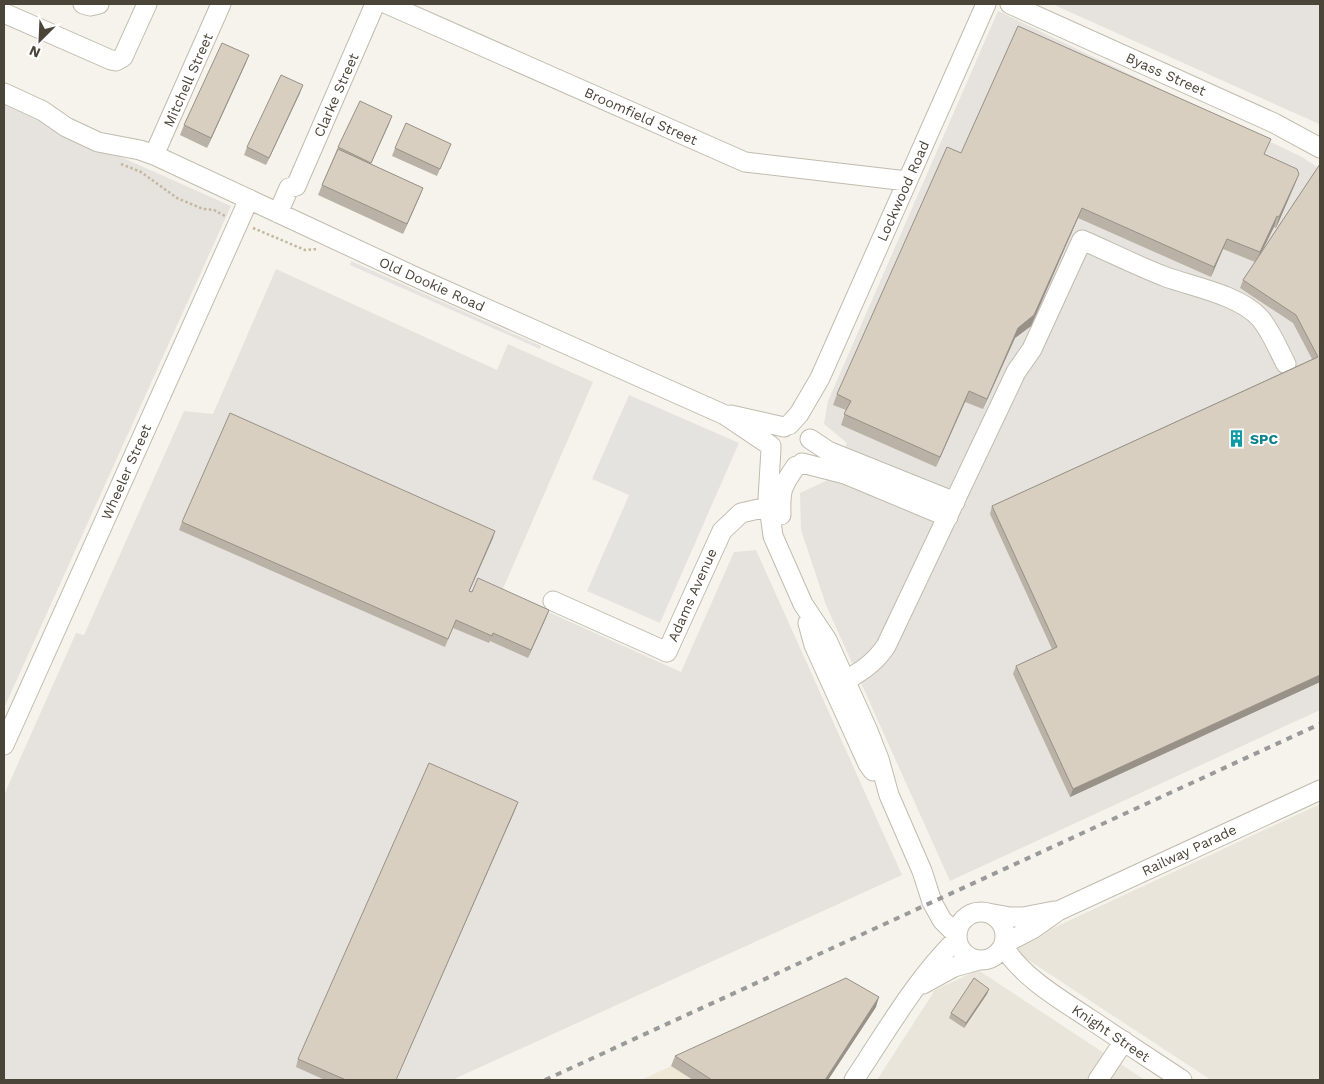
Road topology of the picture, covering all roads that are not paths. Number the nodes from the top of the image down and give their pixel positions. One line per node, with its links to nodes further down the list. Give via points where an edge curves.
1 (83, 4): 2 (street)
2 (99, 4)
3 (148, 4): 9 (street, via 124,57 116,61)
4 (222, 4): 12 (street, Mitchell Street)
5 (375, 4): 15 (street, Clarke Street, via 296,186 299,193)
6 (387, 4): 13 (street, Broomfield Street, via 745,162)
7 (985, 4): 13 (street, Lockwood Road)
8 (1010, 4): 11 (street, Byass Street, via 1274,123)
9 (4, 13)
10 (4, 93): 12 (street, Old Dookie Road, via 43,111 71,116)
11 (1320, 148)
12 (147, 153): 14 (street, Old Dookie Road)
13 (907, 181): 17 (street, Lockwood Road)
14 (249, 199): 15 (street, Old Dookie Road); 28 (street, Wheeler Street)
15 (283, 215): 18 (street, Old Dookie Road)
16 (1286, 364): 24 (street, via 1259,317 1246,306 1082,240 1032,349 1016,372)
17 (820, 378): 19 (street, Lockwood Road, via 799,414); 20 (street, Lockwood Road)
18 (725, 415): 19 (street, Old Dookie Road); 21 (street, Old Dookie Road)
19 (786, 426): 20 (street, via 798,426); 21 (street, via 773,436)
20 (810, 437): 22 (street, via 811,452); 24 (street, via 828,451)
21 (771, 448): 22 (street, via 777,461 789,466); 23 (street)
22 (799, 464): 24 (street, via 845,474); 25 (street, via 783,485 780,496)
23 (769, 508): 25 (street, via 773,536); 26 (street, Adams Avenue, via 741,513 722,530 667,652)
24 (951, 509): 27 (street, via 886,646 871,664)
25 (783, 559): 27 (street, via 803,604 814,646)
26 (553, 601)
27 (840, 684): 30 (street, via 860,731 868,764 890,795)
28 (4, 746)
29 (1320, 790): 31 (street, Railway Parade)
30 (922, 871): 32 (street, via 950,908); 33 (street, via 932,902)
31 (1058, 911): 32 (street, Railway Parade, via 1023,917); 34 (street, Railway Parade)
32 (977, 914): 33 (street, via 960,924); 34 (street, via 996,918 1004,930)
33 (957, 937): 35 (street, via 966,956); 36 (street)
34 (1003, 945): 35 (street, via 995,956); 37 (street, Knight Street, via 1009,956 1029,975)
35 (981, 960): 36 (street, via 937,975); 37 (street, Knight Street)
36 (908, 1000): 39 (street)
37 (1065, 1002): 38 (street, Knight Street)
38 (1124, 1041): 40 (street); 41 (street, Knight Street)
39 (854, 1080)
40 (1098, 1080)
41 (1182, 1080)

